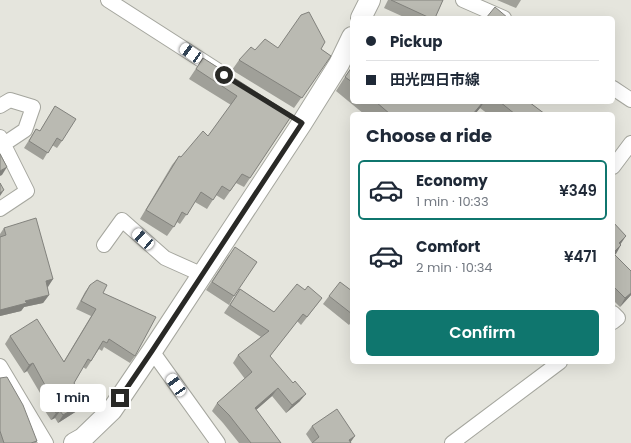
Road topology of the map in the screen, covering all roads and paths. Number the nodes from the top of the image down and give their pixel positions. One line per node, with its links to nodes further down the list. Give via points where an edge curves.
1 (108, 0): 7 (street)
2 (370, 0): 4 (main road)
3 (463, 0): 5 (street)
4 (362, 16)
5 (499, 16)
6 (350, 41): 16 (main road, via 339,64 296,119)
7 (225, 76)
8 (615, 89): 9 (street)
9 (631, 100)
10 (0, 106): 11 (street, via 10,100 33,108 24,130)
11 (2, 141): 14 (street, via 27,191)
12 (631, 143): 13 (street)
13 (615, 164)
14 (0, 209)
15 (104, 245): 16 (street, via 122,220 165,258)
16 (203, 275): 17 (main road)
17 (152, 351): 21 (main road, via 112,410 83,438); 22 (street)
18 (557, 364): 23 (street)
19 (0, 366): 20 (street)
20 (46, 443)
21 (74, 443)
22 (218, 443)
23 (452, 443)

